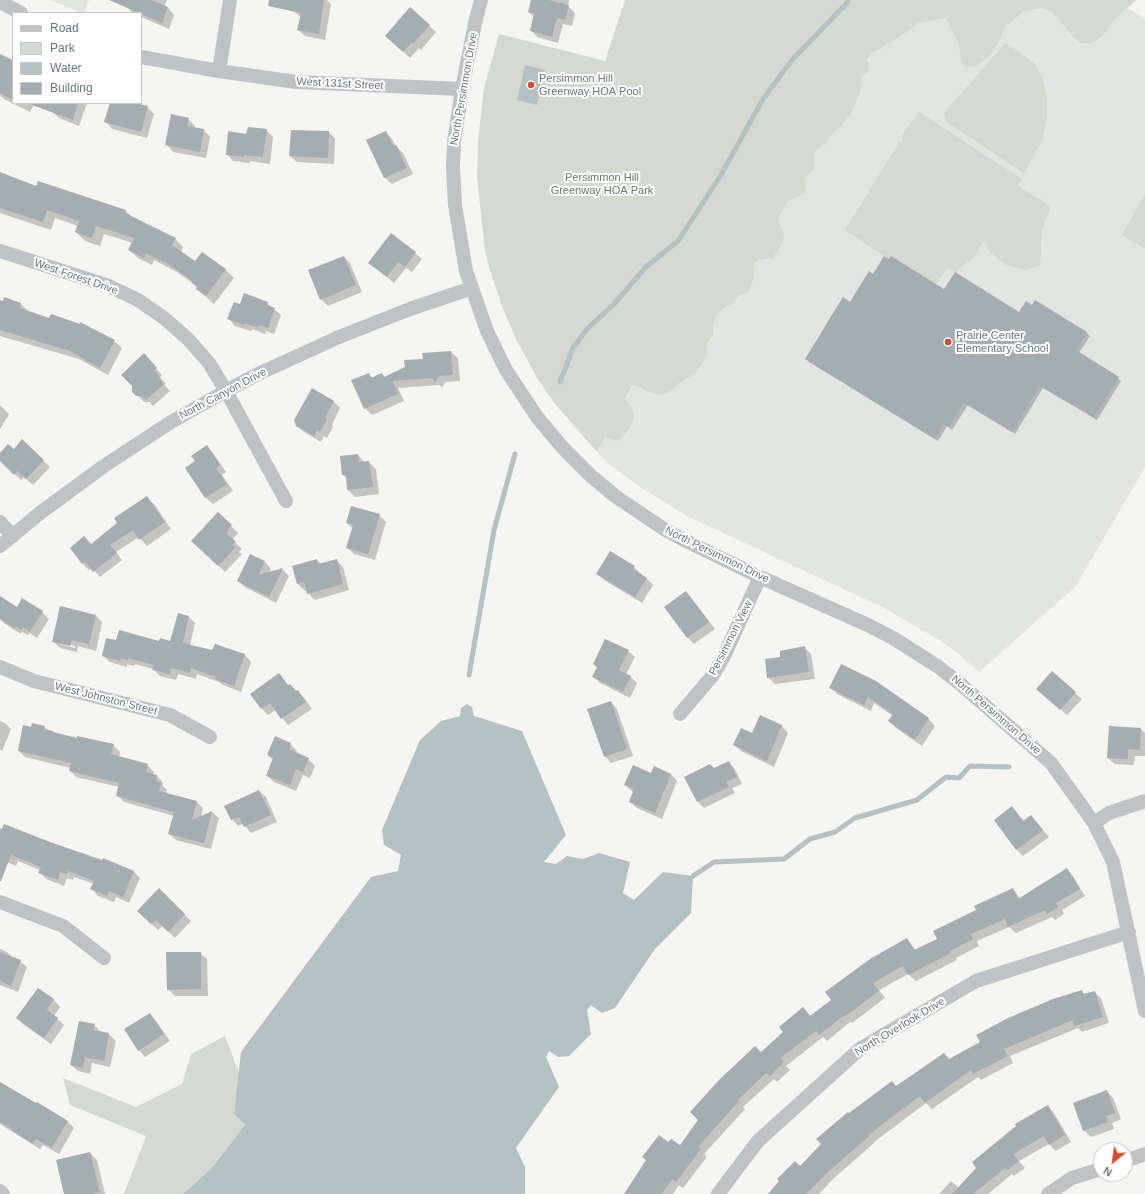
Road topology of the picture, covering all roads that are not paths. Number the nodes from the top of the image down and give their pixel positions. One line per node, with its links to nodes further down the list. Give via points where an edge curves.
1 (230, 0): 6 (street)
2 (481, 0): 7 (street, North Persimmon Drive)
3 (0, 2): 4 (street)
4 (19, 12)
5 (142, 57): 6 (street, West 131st Street)
6 (219, 71): 7 (street, West 131st Street, via 296,82)
7 (462, 89): 9 (street, North Persimmon Drive, via 454,142 453,173 455,205 466,271)
8 (0, 252): 10 (street, West Forest Drive, via 109,286 138,300 188,339 209,363)
9 (472, 288): 10 (street, North Canyon Drive, via 339,337); 15 (street, North Persimmon Drive, via 487,331 506,370 537,417 567,453 615,496 664,529)
10 (226, 391): 11 (street, West Forest Drive); 13 (street, North Canyon Drive, via 171,422 104,466)
11 (286, 501)
12 (0, 522): 13 (street)
13 (12, 536): 14 (street, North Canyon Drive)
14 (0, 546)
15 (760, 577): 17 (street, Persimmon View, via 713,676); 20 (street, North Persimmon Drive, via 868,625 937,666 1051,763)
16 (0, 667): 18 (street, West Johnston Street, via 34,681 170,715)
17 (680, 714)
18 (210, 737)
19 (1145, 802): 20 (street, via 1108,814)
20 (1094, 823): 22 (street, North Persimmon Drive, via 1113,862)
21 (0, 902): 23 (street, via 63,926)
22 (1129, 932): 24 (street, North Persimmon Drive); 30 (street, North Overlook Drive, via 976,981 861,1048 758,1141)
23 (104, 958)
24 (1145, 1011)
25 (1145, 1154): 26 (street)
26 (1133, 1158)
27 (1093, 1171): 31 (street, via 1072,1178)
28 (0, 1191): 29 (street)
29 (4, 1194)
30 (718, 1194)
31 (1048, 1194)

